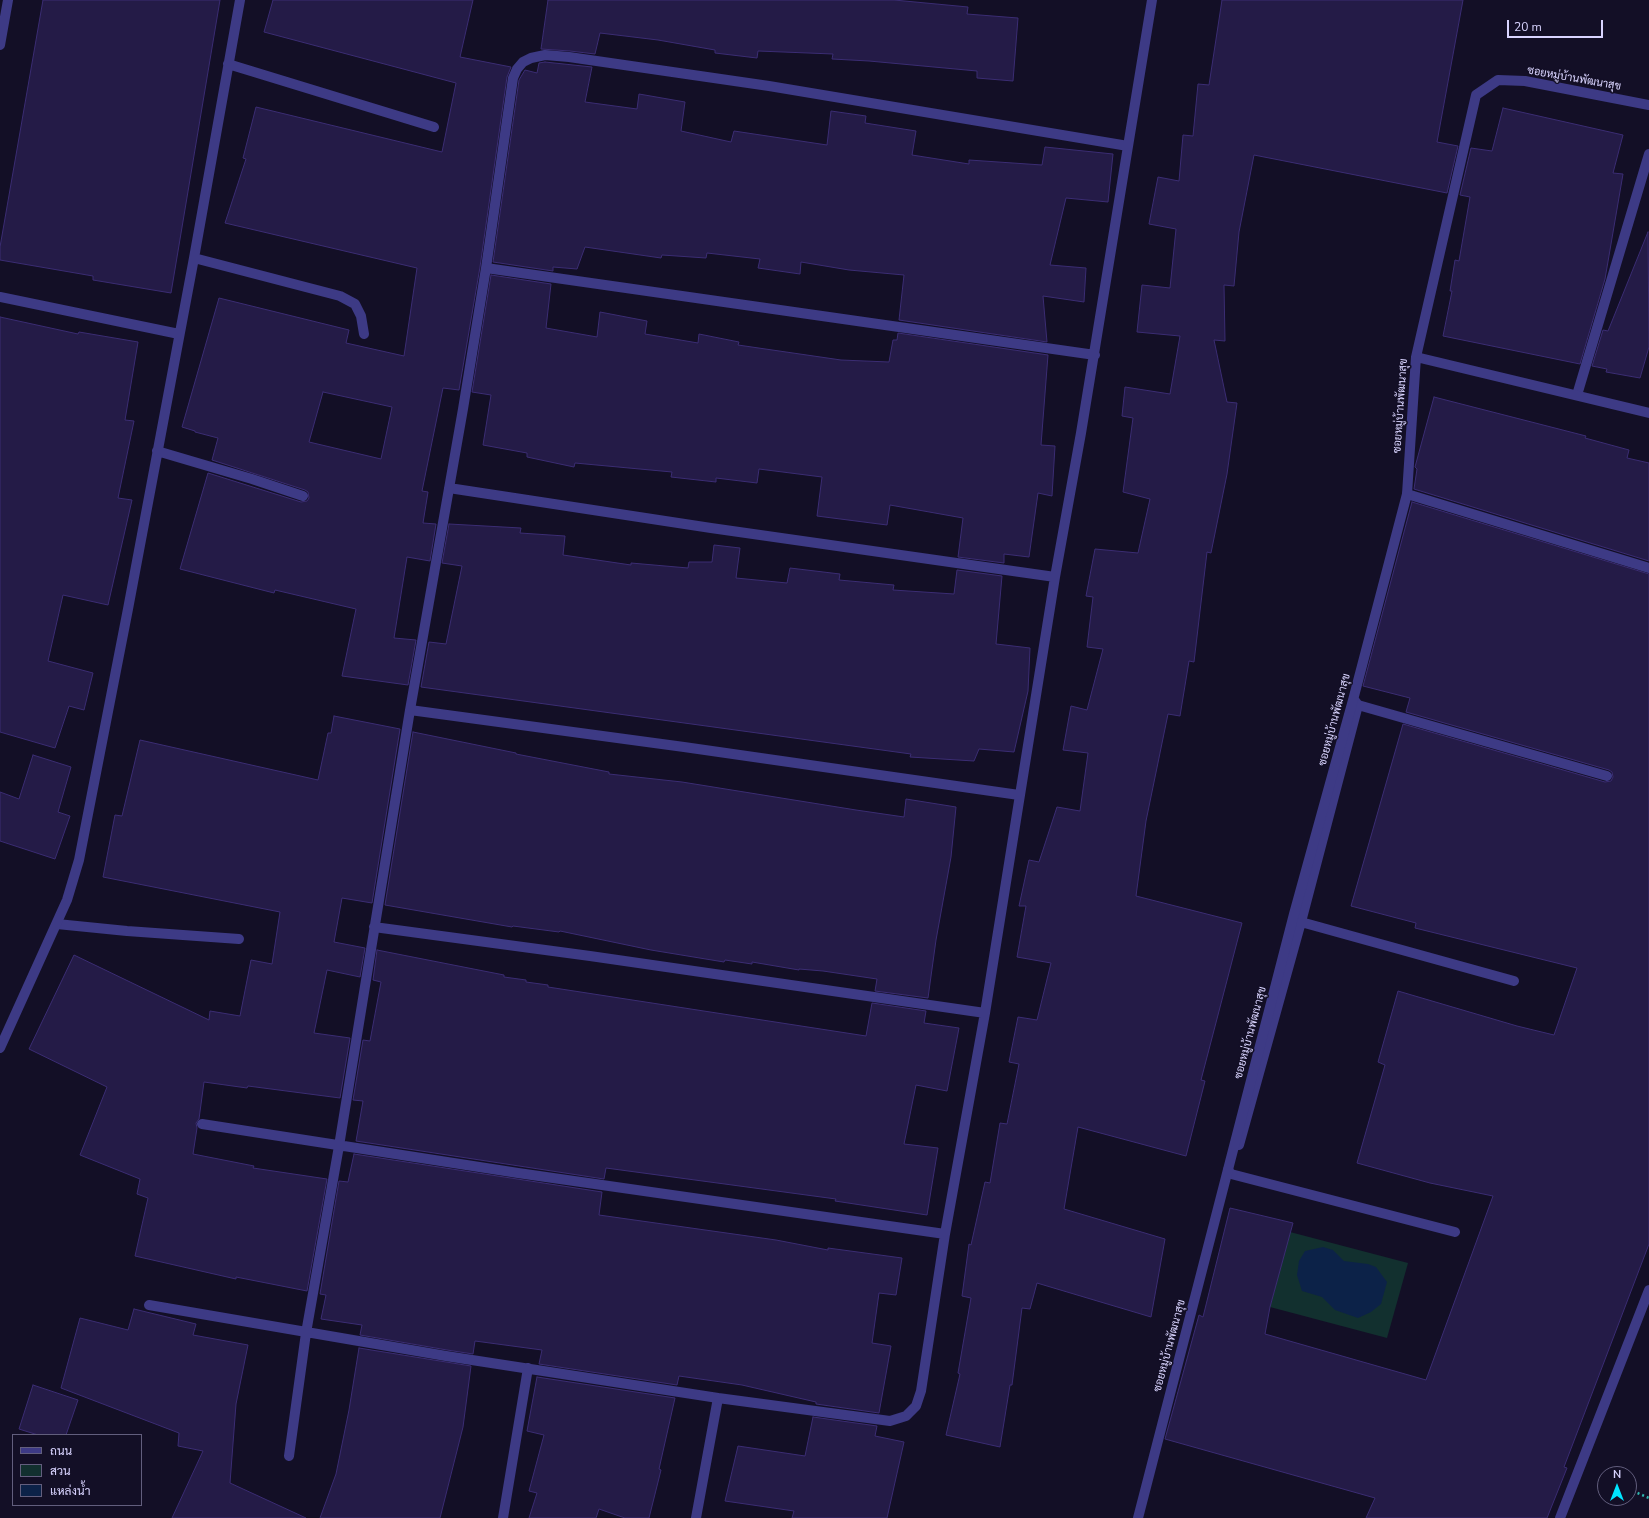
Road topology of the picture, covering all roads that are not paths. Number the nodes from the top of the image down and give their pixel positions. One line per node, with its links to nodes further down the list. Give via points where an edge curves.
1 (8, 0): 4 (street)
2 (240, 0): 5 (street)
3 (1152, 0): 8 (street)
4 (0, 45)
5 (228, 64): 7 (street); 10 (street)
6 (1649, 104): 16 (street, ซอยหมู่บ้านพัฒนาสุข, via 1525,82 1498,80 1476,95)
7 (434, 127)
8 (1128, 146): 11 (street, via 769,86 545,55 523,62 513,78); 15 (street)
9 (1649, 154): 17 (street)
10 (194, 258): 13 (street); 14 (street, via 340,296 355,304 361,316)
11 (486, 268): 15 (street); 20 (street)
12 (0, 297): 13 (street)
13 (179, 334): 19 (street)
14 (364, 334)
15 (1094, 355): 24 (street)
16 (1416, 357): 17 (street); 21 (street, ซอยหมู่บ้านพัฒนาสุข)
17 (1577, 395): 18 (street)
18 (1649, 413)
19 (158, 451): 22 (street); 30 (street, via 79,860)
20 (449, 488): 24 (street); 26 (street)
21 (1407, 494): 23 (street); 25 (street, ซอยหมู่บ้านพัฒนาสุข)
22 (303, 496)
23 (1649, 568)
24 (1055, 577): 28 (street)
25 (1356, 702): 27 (street); 29 (street, ซอยหมู่บ้านพัฒนาสุข)
26 (410, 710): 28 (street, via 684,746); 31 (street)
27 (1607, 776)
28 (1019, 795): 34 (street)
29 (1298, 918): 33 (street); 38 (street, ซอยหมู่บ้านพัฒนาสุข)
30 (57, 924): 32 (street); 35 (street)
31 (374, 927): 34 (street); 37 (street)
32 (239, 939)
33 (1514, 981)
34 (985, 1013): 40 (street)
35 (0, 1048)
36 (202, 1124): 37 (street)
37 (339, 1146): 40 (street); 43 (street)
38 (1230, 1172): 39 (street); 49 (street, ซอยหมู่บ้านพัฒนาสุข)
39 (1455, 1232)
40 (945, 1234): 45 (street, via 921,1391 916,1406 906,1416 890,1421)
41 (1649, 1290): 50 (street)
42 (149, 1305): 43 (street)
43 (306, 1333): 44 (street); 46 (street)
44 (528, 1368): 45 (street); 47 (street)
45 (718, 1398): 48 (street)
46 (288, 1456)
47 (503, 1518)
48 (696, 1518)
49 (1138, 1518)
50 (1560, 1518)

